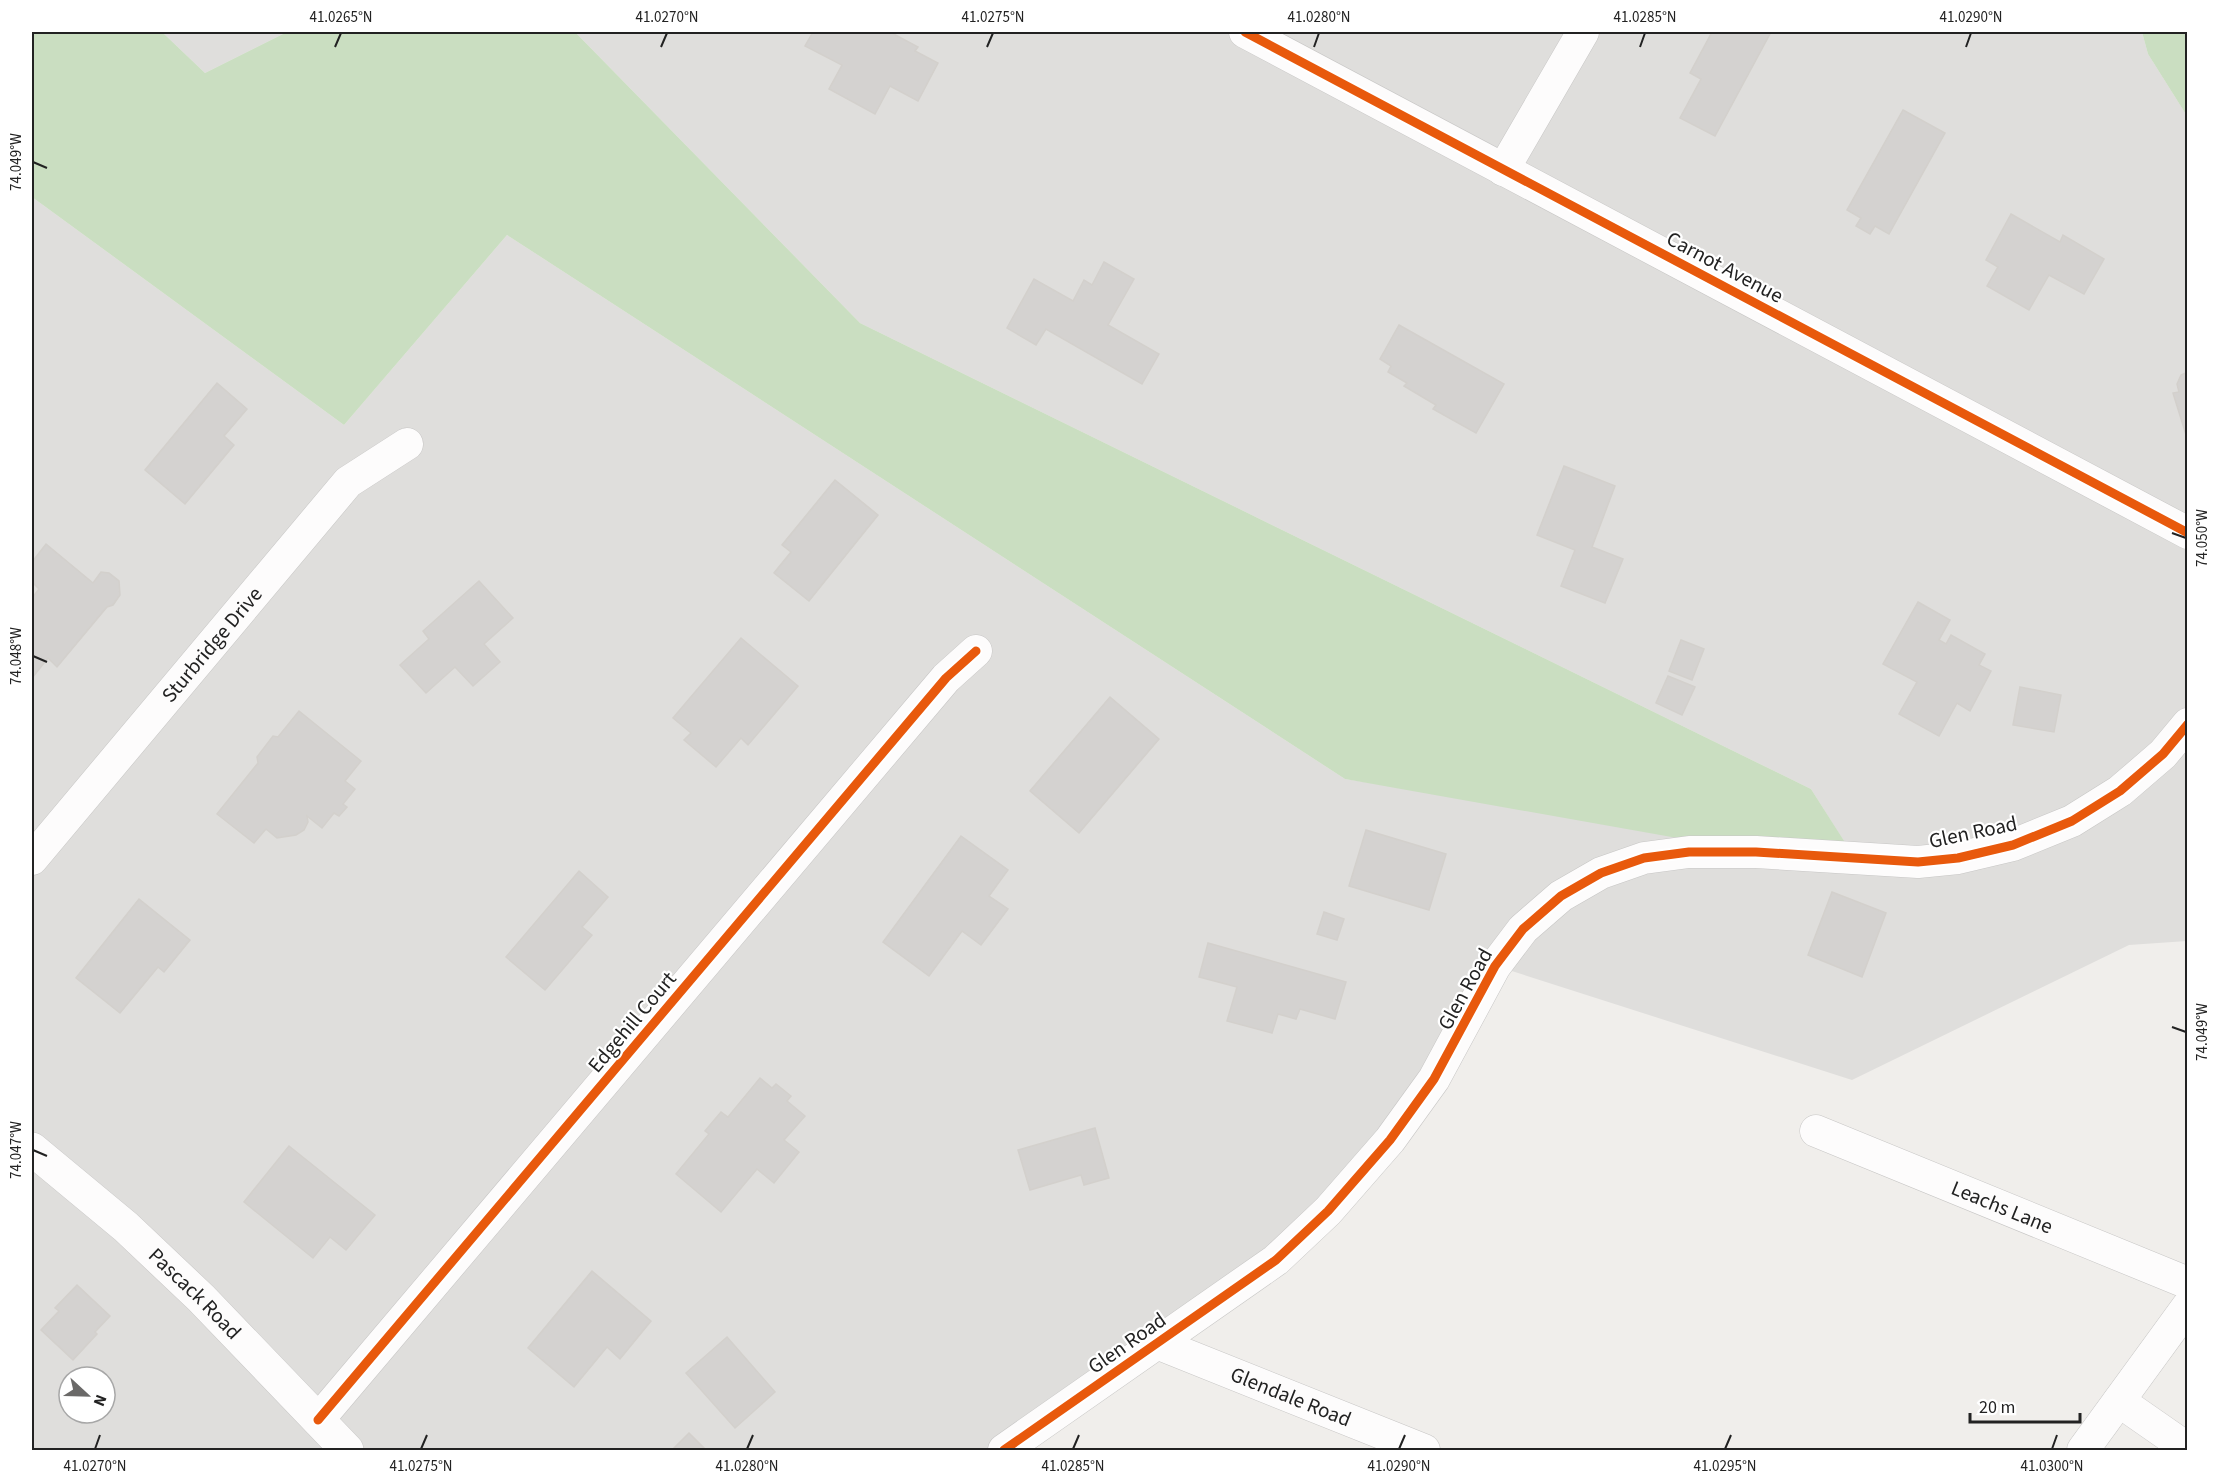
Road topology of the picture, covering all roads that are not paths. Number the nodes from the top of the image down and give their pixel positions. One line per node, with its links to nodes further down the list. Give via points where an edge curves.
1 (1245, 32): 3 (street, Carnot Avenue)
2 (1583, 32): 3 (street)
3 (1503, 170): 5 (street, Carnot Avenue)
4 (407, 444): 8 (street, Sturbridge Drive, via 348,482)
5 (2187, 533)
6 (976, 651): 15 (street, Edgehill Court, via 946,678)
7 (2187, 724): 13 (street, Glen Road, via 2163,754 2120,791 2072,821 2013,845 1958,858 1918,862 1689,852 1644,858 1601,873 1561,896 1523,929 1496,966 1434,1079 1390,1140 1328,1211 1276,1260)
8 (32, 858)
9 (1816, 1131): 11 (street, Leachs Lane)
10 (32, 1149): 15 (street, Pascack Road, via 126,1227)
11 (2187, 1283)
12 (2187, 1306): 14 (street)
13 (1159, 1344): 18 (street, Glen Road); 19 (street, Glendale Road)
14 (2119, 1401): 16 (street); 20 (street)
15 (318, 1420): 17 (street, Pascack Road)
16 (2187, 1449)
17 (347, 1450)
18 (1004, 1450)
19 (1424, 1450)
20 (2083, 1450)

